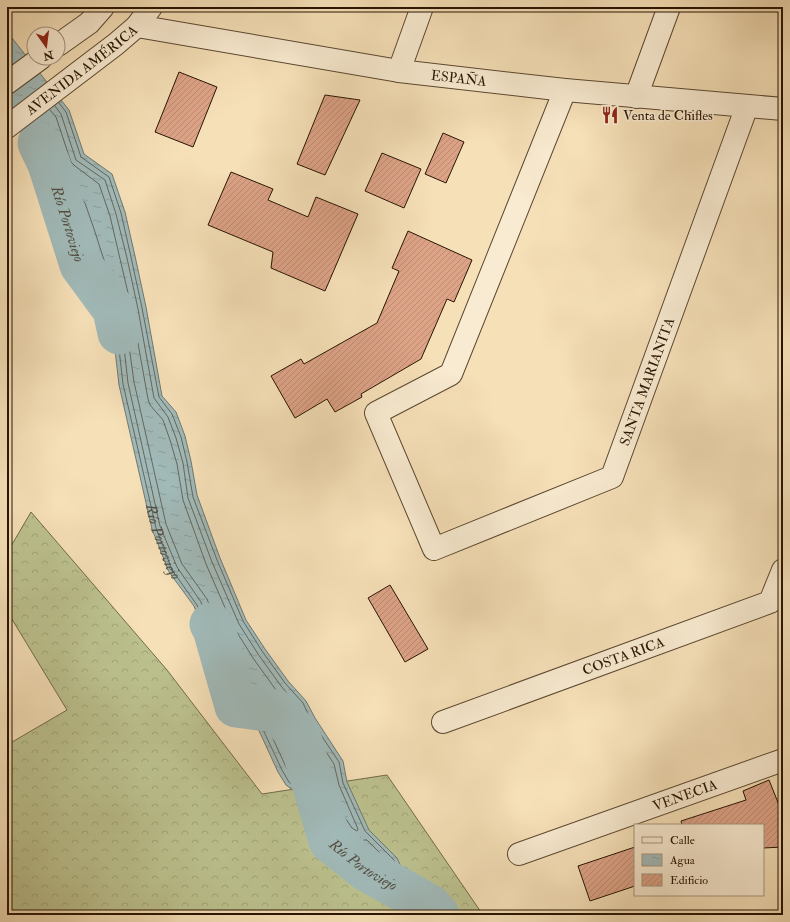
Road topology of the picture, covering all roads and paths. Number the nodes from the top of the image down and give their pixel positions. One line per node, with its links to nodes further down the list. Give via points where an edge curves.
1 (103, 7): 6 (street)
2 (151, 7): 5 (street, AVENIDA AMÉRICA)
3 (422, 7): 8 (street)
4 (669, 7): 11 (street)
5 (136, 26): 8 (street, ESPAÑA); 14 (street, AVENIDA AMÉRICA)
6 (66, 39)
7 (30, 66): 9 (street)
8 (399, 71): 10 (street, ESPAÑA)
9 (7, 83)
10 (565, 90): 11 (street, ESPAÑA); 12 (street, SANTA MARIANITA, via 451,374 376,413 434,549 612,477)
11 (636, 97): 12 (street, ESPAÑA)
12 (747, 106): 13 (street, ESPAÑA)
13 (783, 109)
14 (7, 127)
15 (783, 570): 16 (street, COSTA RICA, via 770,602)
16 (443, 722)
17 (783, 760): 18 (street, VENECIA)
18 (520, 854)

